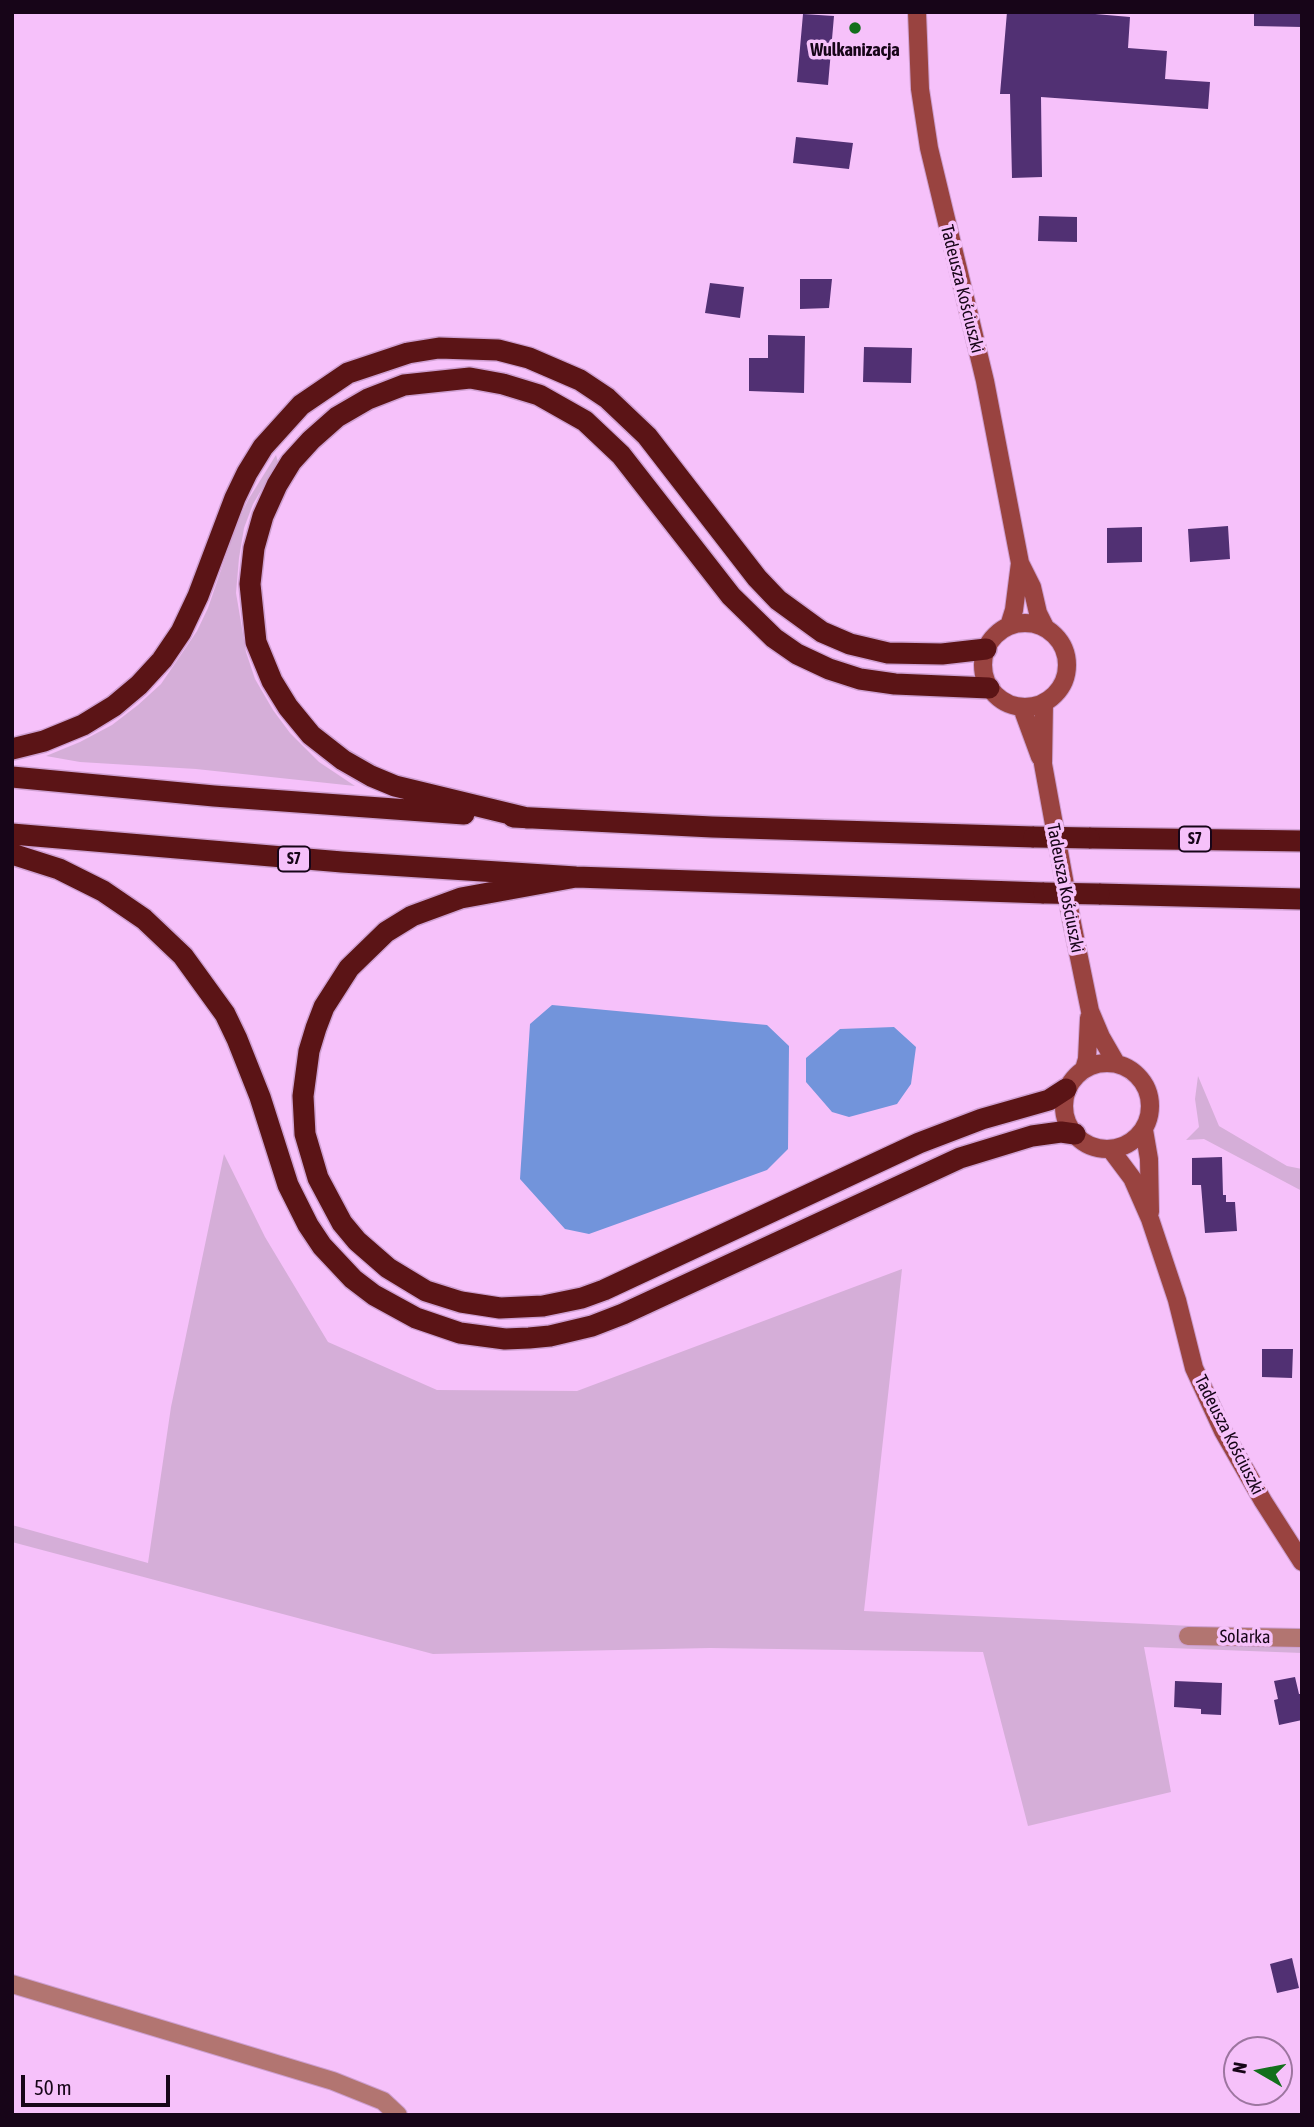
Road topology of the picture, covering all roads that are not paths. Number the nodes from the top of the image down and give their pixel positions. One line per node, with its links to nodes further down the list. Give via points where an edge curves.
1 (917, 12): 2 (street, Tadeusza Kościuszki, via 919,89 929,148 985,381)
2 (1020, 563): 3 (street, Tadeusza Kościuszki); 4 (street, Tadeusza Kościuszki)
3 (1009, 626): 4 (street); 5 (street)
4 (1045, 627): 7 (street, via 1061,644 1067,666 1061,687)
5 (986, 649): 6 (street, via 984,673); 9 (highway, via 888,653 822,632 778,600 757,578 646,436 607,398 580,380 529,358 498,351 439,348 348,373 301,405 269,439 247,474 198,596 162,660 114,706 83,725)
6 (989, 688): 8 (street, via 1003,701); 12 (highway, via 860,679 797,654 731,596 621,455 585,421 538,395 503,384 471,378 404,385 337,417 304,447 277,485 254,548 250,584 256,642 288,707 312,735 344,760 395,786)
7 (1044, 703): 8 (street); 10 (street, Tadeusza Kościuszki)
8 (1022, 708): 10 (street, Tadeusza Kościuszki)
9 (12, 749)
10 (1043, 764): 18 (street, Tadeusza Kościuszki)
11 (12, 777): 12 (highway, S7)
12 (527, 818): 14 (highway, S7, bridge)
13 (12, 834): 16 (highway, S7)
14 (1302, 841)
15 (12, 854): 23 (highway, via 59,869 103,891 144,919 183,956 237,1039 288,1185 322,1245 374,1295 416,1318 460,1333 529,1338 592,1325 960,1158 1032,1136)
16 (576, 877): 17 (highway, S7, bridge); 21 (highway, via 461,898 412,916 386,932 349,968 316,1028 305,1071 303,1105 305,1133 318,1178 342,1223 358,1241 388,1268 426,1290 500,1308 543,1306 582,1297 919,1143 1049,1100)
17 (1302, 899)
18 (1090, 1011): 19 (street, Tadeusza Kościuszki); 20 (street, Tadeusza Kościuszki)
19 (1116, 1063): 20 (street); 22 (street, via 1137,1075 1149,1095 1151,1107)
20 (1084, 1069): 21 (street)
21 (1066, 1089): 23 (street, via 1066,1118)
22 (1144, 1130): 24 (street, via 1125,1146); 25 (street, Tadeusza Kościuszki)
23 (1075, 1134): 24 (street)
24 (1111, 1150): 25 (street, Tadeusza Kościuszki, via 1132,1178)
25 (1150, 1219): 26 (street, Tadeusza Kościuszki, via 1194,1368 1223,1431)
26 (1302, 1562)
27 (1188, 1636): 28 (street, Solarka)
28 (1302, 1638)
29 (12, 1984): 30 (street, via 333,2081 372,2095)
30 (398, 2115)

